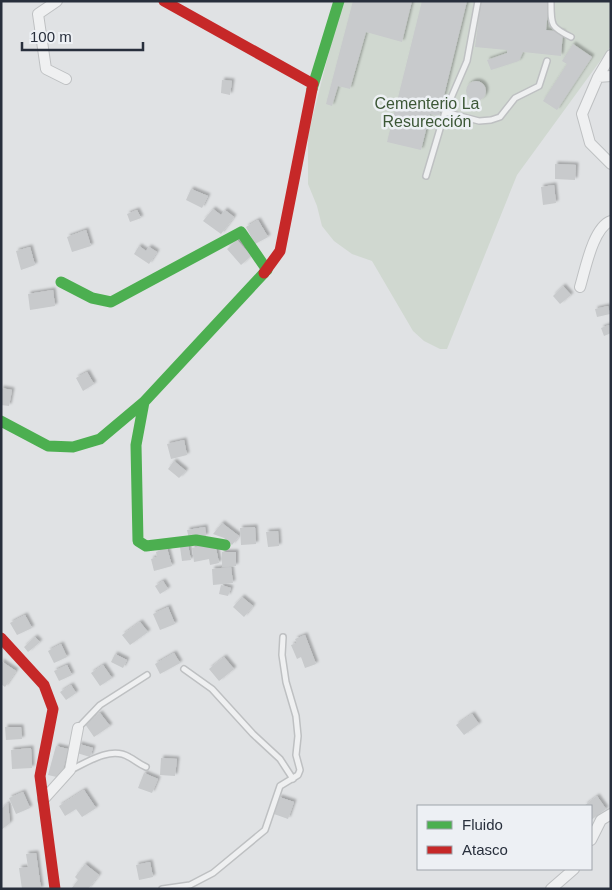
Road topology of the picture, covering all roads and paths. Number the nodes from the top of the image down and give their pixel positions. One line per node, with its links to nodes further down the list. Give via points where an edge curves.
1 (57, 1): 11 (street, via 38,14 41,44 46,69)
2 (164, 1): 12 (street)
3 (339, 1): 12 (street)
4 (478, 1): 13 (lane, via 467,61)
5 (551, 1): 6 (lane, via 552,25)
6 (571, 37)
7 (611, 55): 9 (street)
8 (547, 61): 13 (lane, via 539,86 515,98 500,117 479,122)
9 (598, 76): 10 (street); 14 (street, via 582,114 590,143)
10 (611, 76)
11 (66, 79)
12 (313, 84): 17 (street, via 288,222 280,251)
13 (444, 112): 15 (lane)
14 (611, 164)
15 (426, 176)
16 (611, 221): 19 (street, via 594,240)
17 (267, 270): 18 (street, via 241,232 111,302 92,298); 20 (street)
18 (60, 282)
19 (580, 287)
20 (144, 402): 21 (street, via 100,440 73,447 48,446); 22 (street, via 136,445 138,541 146,546 203,540 215,540)
21 (1, 420)
22 (225, 545)
23 (1, 638): 31 (street, via 44,685 53,709 40,776)
24 (282, 638): 30 (lane, via 286,682 298,736 296,755 300,770)
25 (184, 669): 30 (lane, via 212,689 280,759)
26 (147, 675): 27 (lane, via 100,705)
27 (78, 728): 29 (street)
28 (146, 768): 29 (lane, via 128,756 104,754)
29 (70, 770): 31 (street)
30 (292, 779): 36 (lane, via 280,786 265,830 213,873 190,885)
31 (43, 800): 35 (street)
32 (611, 814): 33 (street, via 601,820)
33 (592, 838)
34 (573, 870): 37 (street)
35 (55, 889)
36 (162, 889)
37 (551, 889)

